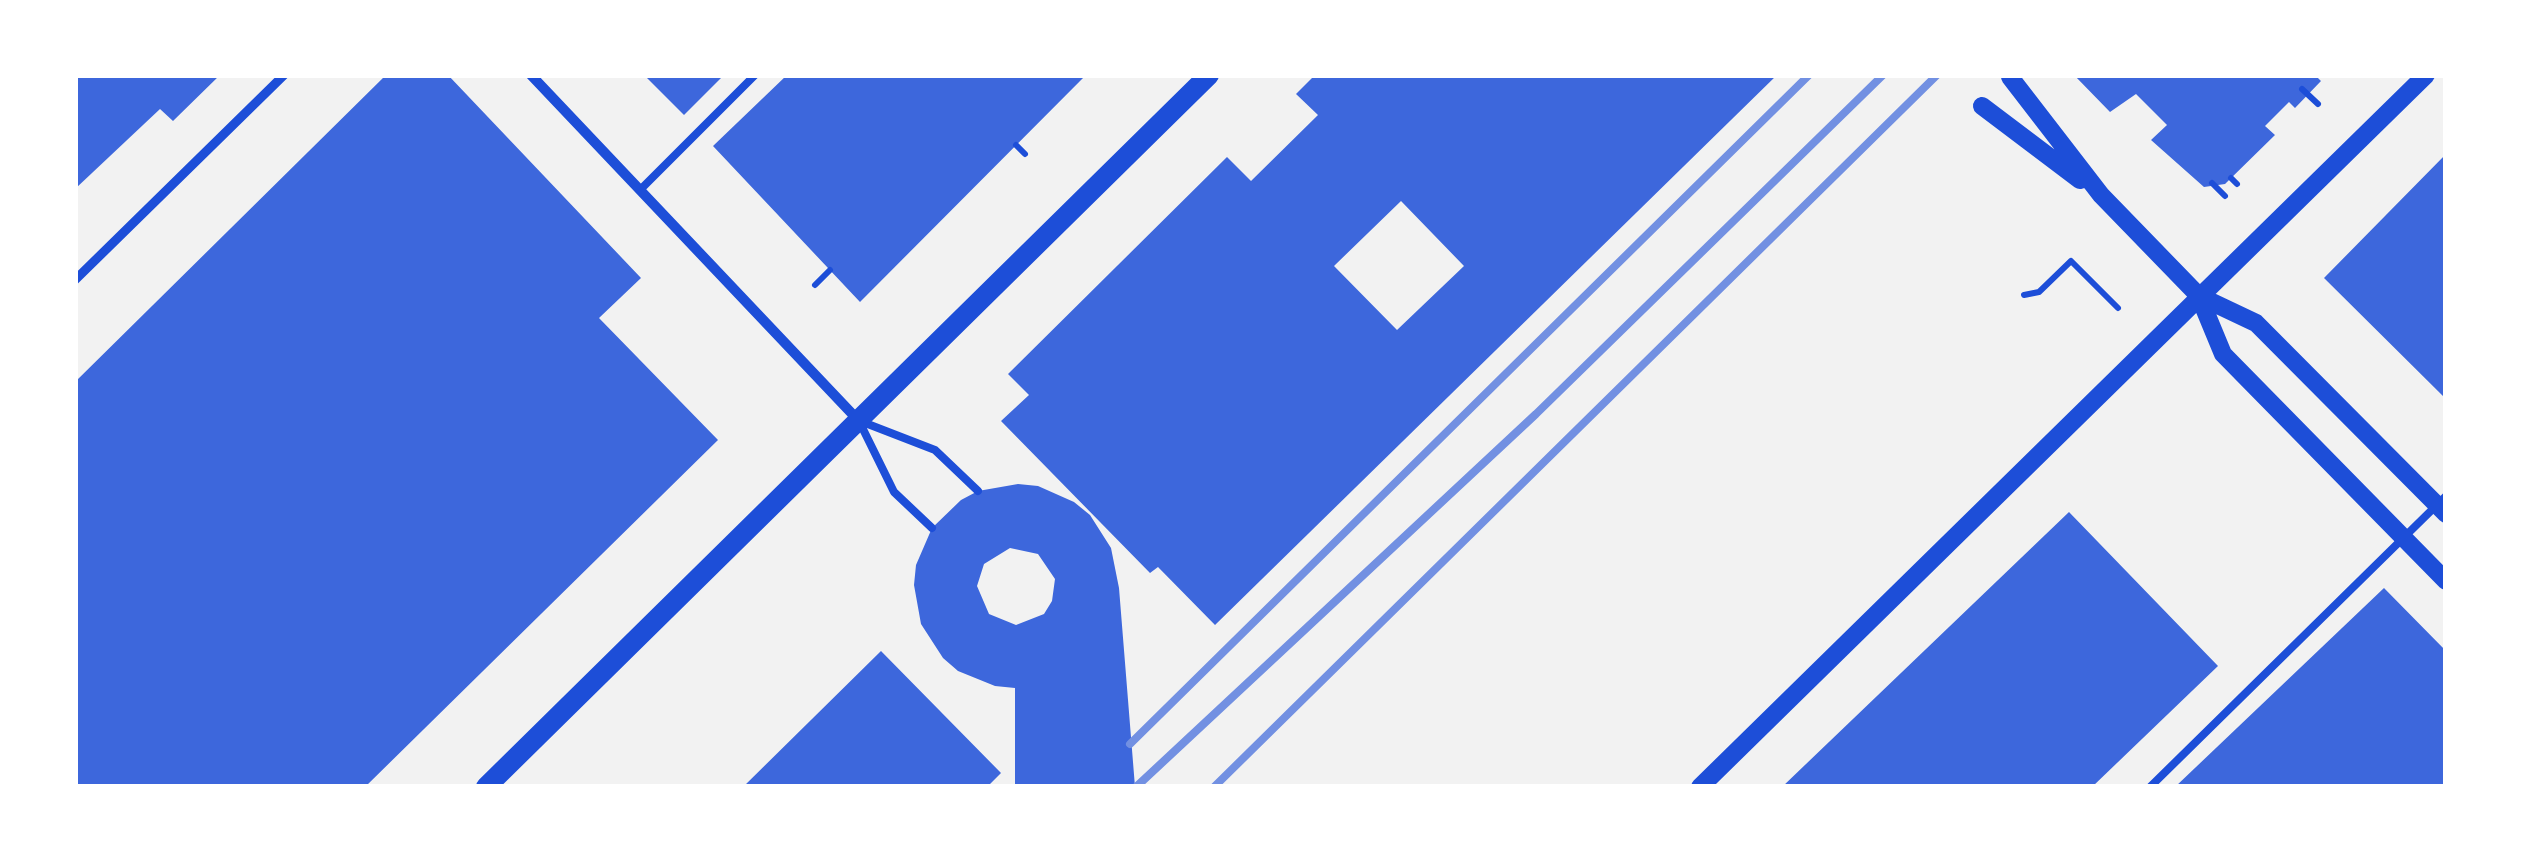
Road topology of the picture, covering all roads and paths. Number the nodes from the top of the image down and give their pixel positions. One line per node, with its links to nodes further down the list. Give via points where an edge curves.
1 (284, 75): 17 (street)
2 (531, 75): 13 (street)
3 (755, 75): 13 (lane)
4 (1209, 75): 22 (main road)
5 (2426, 75): 20 (street)
6 (2010, 78): 14 (street)
7 (2302, 89): 8 (path)
8 (2318, 104)
9 (1982, 106): 14 (street)
10 (1016, 146): 11 (path)
11 (1024, 154)
12 (2212, 184): 15 (path)
13 (640, 190): 22 (street)
14 (2100, 196): 20 (street)
15 (2225, 196)
16 (830, 270): 18 (path)
17 (75, 280)
18 (814, 286)
19 (2024, 295): 21 (path, via 2040,292 2071,260)
20 (2199, 296): 24 (street, via 2256,323); 26 (street, via 2223,354); 29 (street)
21 (2118, 308)
22 (859, 421): 23 (lane, via 936,450); 25 (lane, via 894,492); 28 (main road)
23 (978, 491)
24 (2443, 505): 26 (lane)
25 (932, 528)
26 (2404, 538): 27 (street); 30 (lane)
27 (2446, 581)
28 (486, 787)
29 (1700, 787)
30 (2150, 787)

